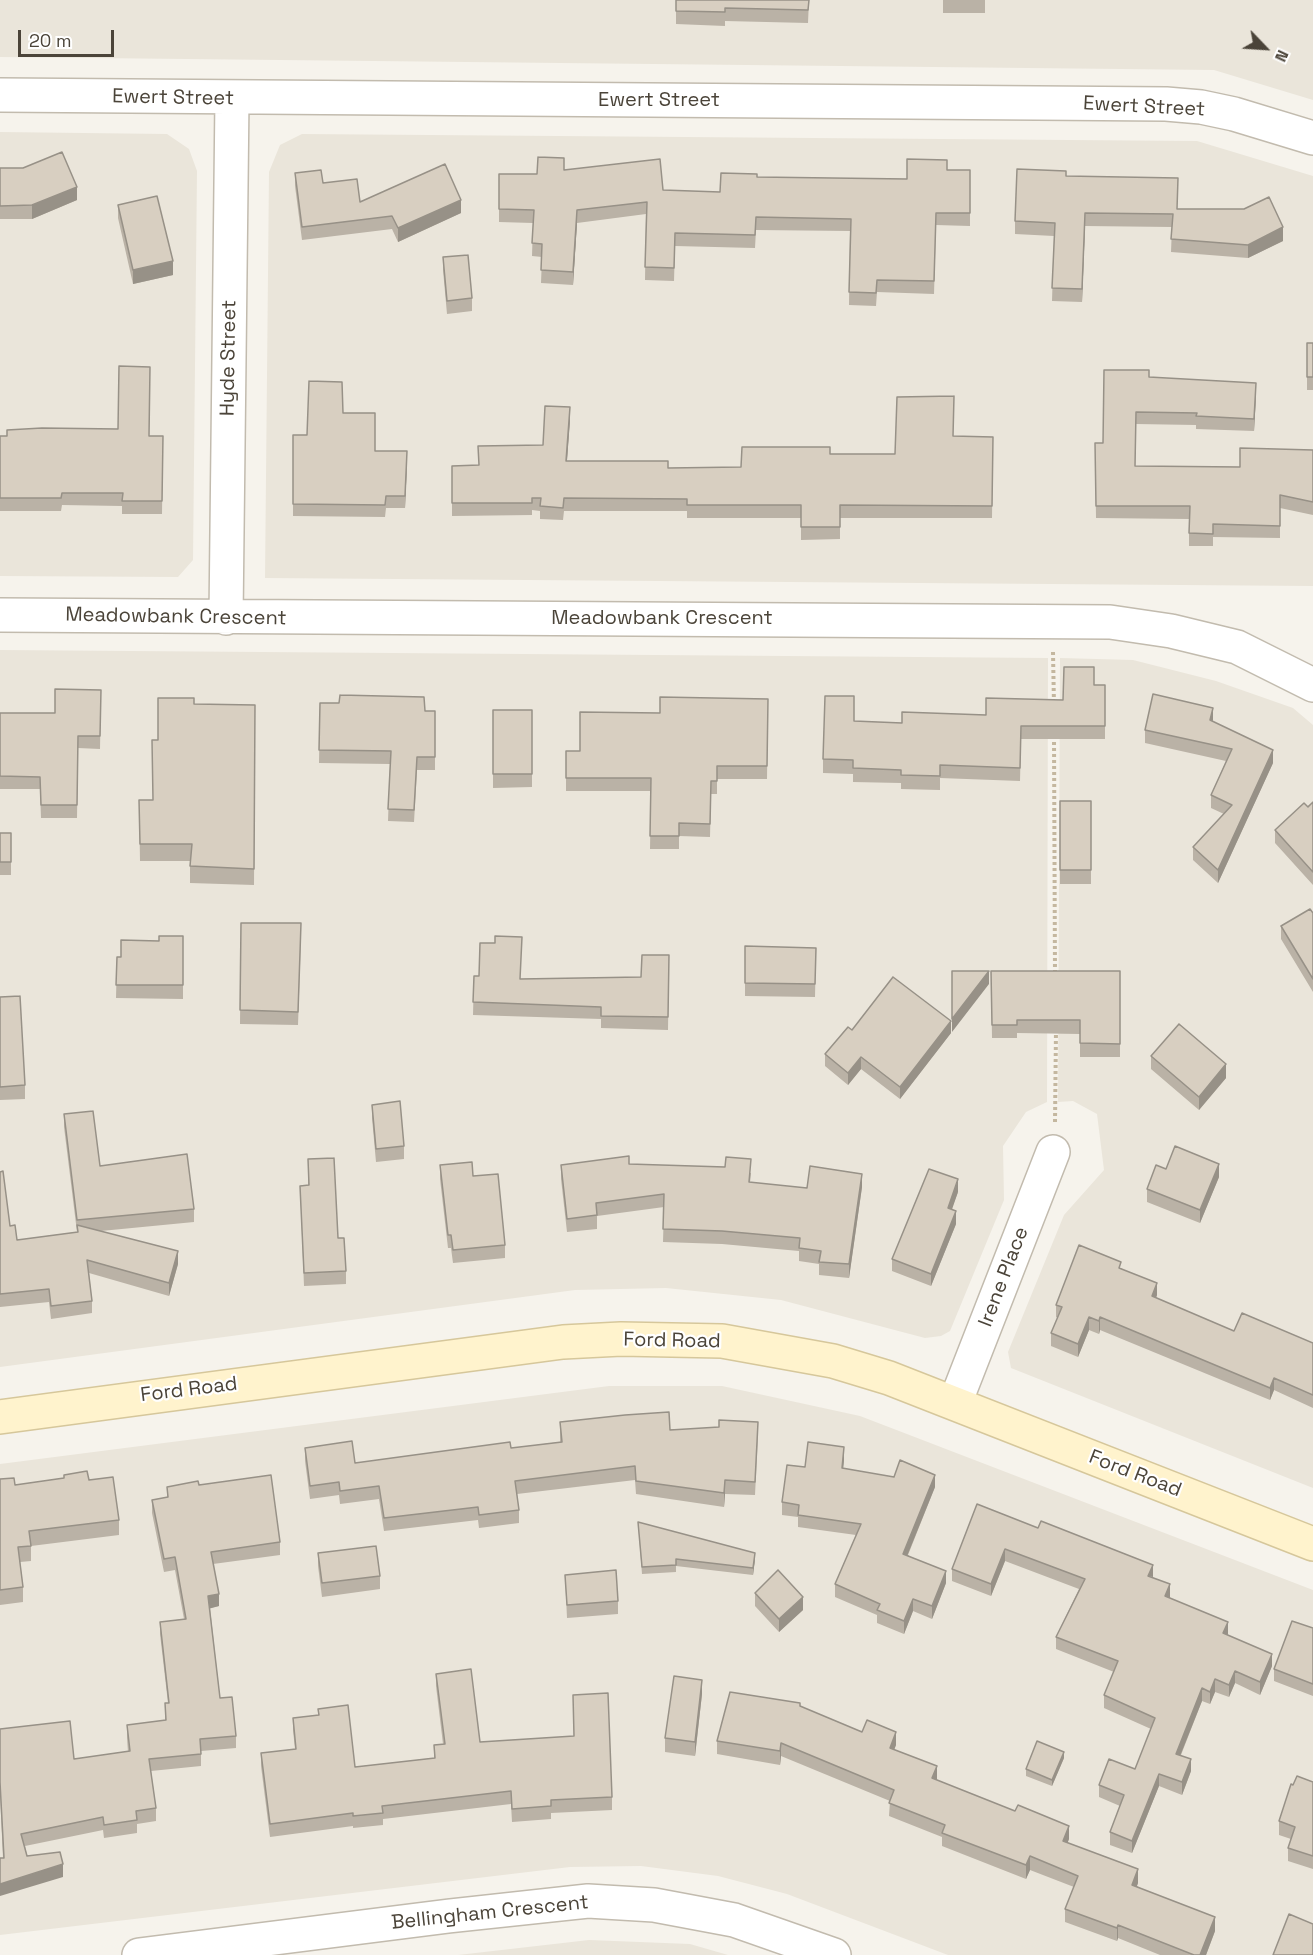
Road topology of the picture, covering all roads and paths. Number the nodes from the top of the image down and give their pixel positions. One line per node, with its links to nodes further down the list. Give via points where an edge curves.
1 (0, 95): 2 (street, Ewert Street)
2 (232, 98): 3 (street, Ewert Street, via 1166,104 1201,106); 5 (street, Hyde Street)
3 (1313, 138)
4 (0, 615): 5 (street, Meadowbank Crescent)
5 (226, 618): 6 (street, Meadowbank Crescent)
6 (1053, 622): 7 (street, Meadowbank Crescent, via 1110,622 1172,631 1237,647); 8 (path)
7 (1313, 685)
8 (1054, 710)
9 (1054, 733): 10 (path)
10 (1055, 980)
11 (1056, 1027): 12 (path)
12 (1053, 1152): 13 (street, Irene Place)
13 (955, 1403): 14 (street, Ford Road, via 833,1361 763,1347 722,1341 621,1339 563,1342); 15 (street, Ford Road)
14 (0, 1417)
15 (1313, 1544)
16 (139, 1955): 17 (street, Bellingham Crescent, via 588,1901 654,1905 735,1920)
17 (834, 1955)

